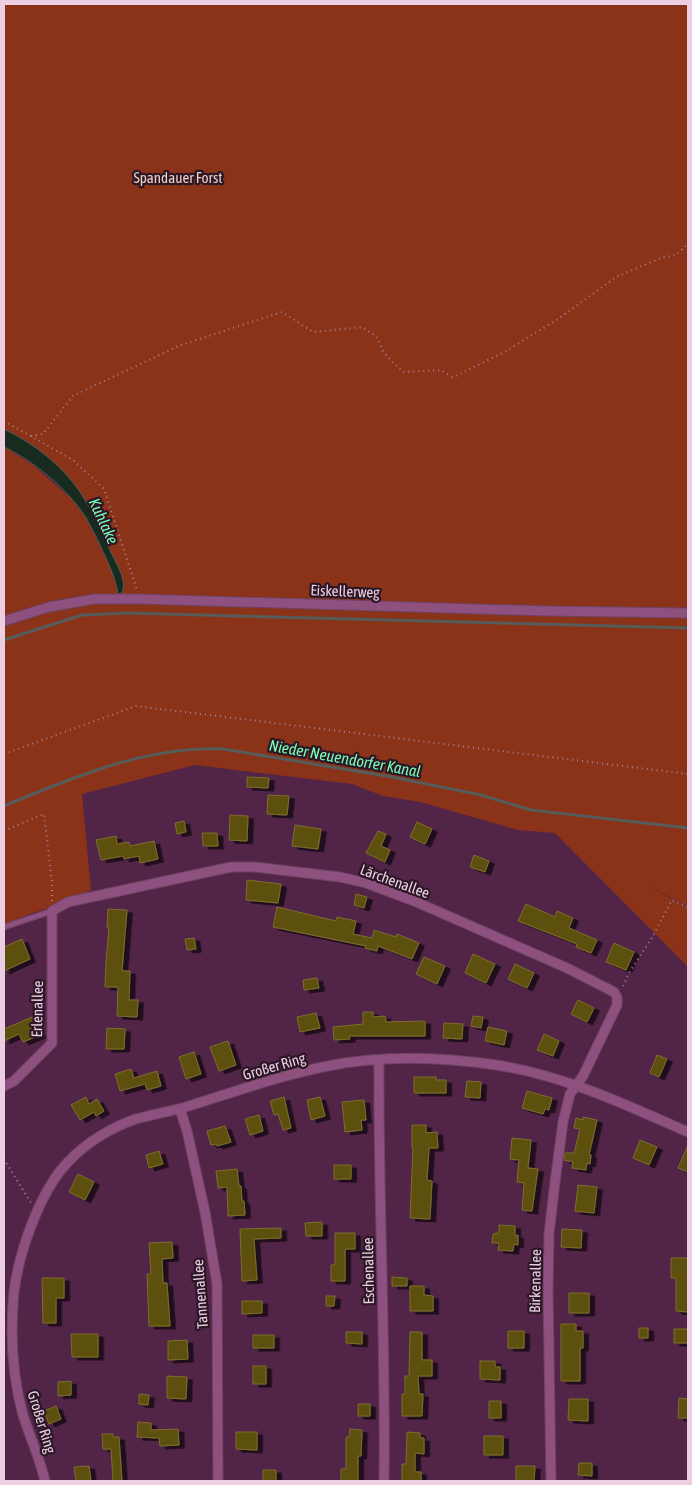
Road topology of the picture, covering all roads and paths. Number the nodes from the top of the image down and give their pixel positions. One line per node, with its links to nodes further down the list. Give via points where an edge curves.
1 (688, 244): 3 (path, via 676,255 616,276 558,320 458,376 452,377 441,370 402,372 384,353 376,336 362,327 313,332 282,312 181,345 73,396 43,434)
2 (4, 421): 3 (path)
3 (31, 436): 4 (path, via 73,460 104,489)
4 (140, 599): 5 (street, Eiskellerweg); 6 (street, Eiskellerweg, via 85,601 49,607)
5 (688, 613)
6 (4, 621)
7 (4, 754): 8 (path, via 136,706)
8 (688, 774)
9 (4, 831): 11 (path, via 44,814)
10 (688, 907): 13 (path, via 672,900)
11 (52, 911): 12 (lane); 13 (street, Lärchenallee, via 68,902 231,867 340,877 414,901 567,968 604,986); 16 (street, Erlenallee, via 52,1043 14,1081)
12 (4, 928)
13 (617, 997): 15 (street, via 617,1005 583,1076)
14 (378, 1060): 15 (street, Großer Ring, via 416,1058 498,1065); 17 (street, Großer Ring, via 335,1064 288,1075); 26 (street, Eschenallee)
15 (576, 1084): 18 (street, Großer Ring); 27 (street, Birkenallee, via 563,1122 549,1234)
16 (4, 1086)
17 (180, 1109): 20 (street, Großer Ring, via 136,1119 107,1132 82,1149 51,1183); 25 (street, Tannenallee, via 205,1212 217,1284)
18 (688, 1132)
19 (4, 1159): 20 (path)
20 (36, 1211): 21 (street, Großer Ring, via 14,1291)
21 (8, 1348): 22 (street, Großer Ring)
22 (14, 1370): 23 (street); 24 (street, Großer Ring, via 23,1415)
23 (4, 1371)
24 (45, 1481)
25 (218, 1481)
26 (384, 1481)
27 (551, 1481)

